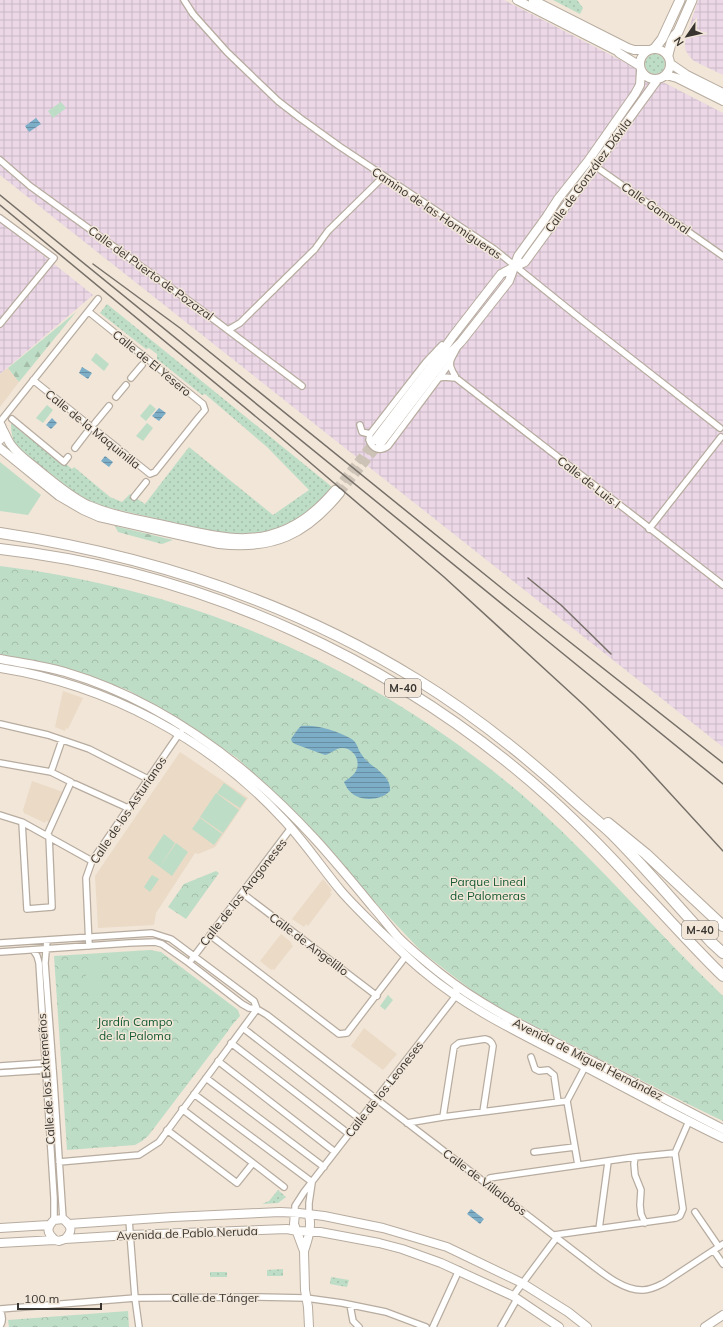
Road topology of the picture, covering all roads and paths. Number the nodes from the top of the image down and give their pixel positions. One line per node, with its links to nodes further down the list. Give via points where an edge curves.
1 (184, 0): 15 (street, Camino de las Hormigueras, via 227,52 278,101)
2 (517, 0): 8 (street, via 617,51)
3 (533, 0): 6 (street, via 628,48)
4 (680, 0): 6 (main road, via 662,39)
5 (692, 0): 7 (main road, via 672,41)
6 (651, 49): 7 (street, via 660,49); 8 (street, via 641,57)
7 (670, 60): 9 (street, via 670,68); 11 (street, via 687,75)
8 (641, 68): 10 (street, via 648,78); 14 (street, Calle de González Dávila, via 637,92)
9 (666, 75): 10 (street); 12 (street)
10 (658, 79): 14 (street, Calle de González Dávila)
11 (723, 93)
12 (723, 101)
13 (0, 160): 22 (street, Calle del Puerto de Pozazal, via 30,186)
14 (592, 163): 17 (street, Calle Gamonal); 18 (street, Calle de González Dávila, via 525,262)
15 (384, 176): 18 (street, Camino de las Hormigueras); 22 (street, via 328,231 315,249 240,323)
16 (0, 218): 21 (street, via 54,258)
17 (723, 256)
18 (514, 266): 23 (street, via 508,281); 39 (street, Camino de las Hormigueras); 42 (street, Calle de González Dávila, via 501,274)
19 (98, 299): 20 (street)
20 (89, 312): 29 (street); 34 (street, Calle de El Yesero, via 203,404 205,410)
21 (0, 324)
22 (228, 330): 31 (street, Calle del Puerto de Pozazal)
23 (461, 342): 24 (street); 42 (street)
24 (450, 362): 27 (street); 28 (street)
25 (142, 365): 26 (street)
26 (132, 378)
27 (439, 378): 28 (street); 42 (street, via 388,446 381,450 377,449 369,440)
28 (456, 378): 49 (street, Calle de Luis I)
29 (33, 380): 34 (street, Calle de la Maquinilla, via 150,474 155,472); 37 (street)
30 (126, 385): 32 (street)
31 (302, 386)
32 (116, 397)
33 (109, 406): 36 (street, Calle de la Maquinilla)
34 (199, 417)
35 (12, 419): 46 (street, via 64,462)
36 (95, 424)
37 (1, 425): 43 (street); 44 (street, via 14,449 62,489 88,505 115,514 224,538 254,538 285,530 302,521 338,492 320,516 288,536 250,546 219,544 99,517 83,510 60,496)
38 (360, 425): 42 (street, via 362,432)
39 (722, 427): 41 (street, via 719,432)
40 (88, 431): 45 (street)
41 (722, 437): 49 (street)
42 (375, 439)
43 (0, 440)
44 (0, 448)
45 (75, 448)
46 (68, 457)
47 (146, 482): 48 (street)
48 (134, 497)
49 (649, 528): 52 (street, Calle de Luis I)
50 (0, 532): 63 (highway, M-40, via 101,552 182,573 298,617 416,679 523,755)
51 (0, 550): 89 (highway, M-40, via 104,567 190,591 284,626 371,670 444,715 521,773 597,843)
52 (723, 585)
53 (0, 659): 58 (street, Avenida de Miguel Hernández, via 65,672 140,702 198,736)
54 (0, 668): 56 (street, Avenida de Miguel Hernández, via 63,682 99,694 136,710)
55 (0, 724): 57 (street)
56 (179, 734): 58 (street, Avenida de Miguel Hernández, via 184,731); 61 (street, Calle de los Asturianos); 67 (street, Avenida de Miguel Hernández, via 230,768)
57 (62, 740): 60 (street); 61 (street, via 89,749)
58 (234, 762): 71 (street, Avenida de Miguel Hernández, via 272,795)
59 (0, 763): 60 (street)
60 (51, 772): 68 (street, via 71,782)
61 (148, 779): 64 (street, Calle de los Asturianos)
62 (75, 784): 64 (street)
63 (558, 786): 75 (highway, via 581,799 646,854); 85 (highway, M-40, via 610,833)
64 (128, 808): 69 (street, Calle de los Asturianos)
65 (0, 815): 66 (street)
66 (22, 822): 68 (street); 68 (street, via 27,909 52,907)
67 (292, 828): 70 (street, Avenida de Miguel Hernández); 72 (street, Calle de los Aragoneses)
68 (48, 836): 69 (street)
69 (92, 861): 77 (street, Calle de los Asturianos, via 86,878)
70 (317, 861): 71 (street, Avenida de Miguel Hernández, via 339,881 345,878); 73 (street, Avenida de Miguel Hernández)
71 (342, 870): 74 (street, Avenida de Miguel Hernández)
72 (242, 893): 76 (street, Calle de los Aragoneses); 91 (street, Calle de Angelillo)
73 (354, 905): 74 (street, Avenida de Miguel Hernández, via 347,895 353,890); 87 (street, Avenida de Miguel Hernández)
74 (378, 913): 90 (street, Avenida de Miguel Hernández, via 419,956)
75 (723, 926)
76 (210, 935): 86 (street, Calle de los Aragoneses); 91 (street, via 339,1034 347,1033)
77 (89, 937): 79 (street); 81 (street, Calle de los Asturianos); 86 (street, via 152,933 171,939)
78 (35, 940): 79 (street); 80 (street); 83 (street)
79 (48, 940): 82 (street, Calle de los Extremeños)
80 (0, 942)
81 (89, 946): 82 (street); 88 (street, via 155,942)
82 (46, 949): 83 (street); 123 (street, Calle de los Extremeños)
83 (33, 950): 84 (street); 98 (street, Calle de los Extremeños, via 39,963)
84 (0, 952)
85 (723, 953)
86 (194, 956): 88 (street, Calle de los Aragoneses); 93 (street, via 254,1001)
87 (406, 956): 91 (street); 92 (street, Avenida de Miguel Hernández)
88 (189, 963): 93 (street, via 242,1004)
89 (723, 976)
90 (455, 985): 92 (street); 114 (street, Avenida de Miguel Hernández, via 502,1014)
91 (377, 996)
92 (456, 997): 100 (street, Avenida de Miguel Hernández, via 492,1019); 105 (street, Calle de los Leoneses)
93 (257, 1009): 94 (street); 105 (street, Calle de Villalobos)
94 (243, 1028): 95 (street); 111 (street)
95 (231, 1043): 97 (street); 116 (street)
96 (531, 1057): 107 (street, via 535,1069 548,1070 554,1075)
97 (218, 1060): 103 (street); 119 (street)
98 (45, 1063): 99 (street); 101 (street, Calle de los Extremeños)
99 (0, 1066)
100 (585, 1067): 106 (street); 112 (street, Avenida de Miguel Hernández)
101 (46, 1070): 102 (street); 135 (street, Calle de los Extremeños, via 55,1208)
102 (0, 1073)
103 (206, 1078): 104 (street); 127 (street)
104 (194, 1094): 108 (street); 128 (street)
105 (376, 1099): 111 (street, Calle de los Leoneses); 113 (street, Calle de Villalobos)
106 (567, 1100): 107 (street); 118 (street)
107 (558, 1102): 109 (street)
108 (182, 1109): 115 (street); 125 (street)
109 (483, 1112): 110 (street); 110 (street, via 493,1046 485,1039 454,1046)
110 (443, 1117): 113 (street)
111 (360, 1119): 116 (street, Calle de los Leoneses)
112 (689, 1121): 117 (street, Avenida de Miguel Hernández); 121 (street)
113 (407, 1123): 129 (street, Calle de Villalobos)
114 (723, 1129)
115 (167, 1130): 123 (street, via 159,1142 139,1155); 125 (street, via 237,1183)
116 (349, 1134): 119 (street, Calle de los Leoneses)
117 (723, 1138)
118 (575, 1146): 120 (street); 126 (street)
119 (335, 1152): 127 (street, Calle de los Leoneses)
120 (534, 1152)
121 (675, 1153): 122 (street); 137 (street, via 682,1213 676,1218)
122 (635, 1157): 124 (street); 137 (street, via 635,1175 641,1190 640,1205)
123 (58, 1162): 136 (street, Calle de los Extremeños)
124 (608, 1162): 126 (street); 139 (street)
125 (253, 1163): 130 (street)
126 (578, 1165): 129 (street, via 490,1178)
127 (324, 1167): 128 (street, Calle de los Leoneses)
128 (312, 1182): 132 (street, Calle de los Leoneses, via 295,1206); 133 (street)
129 (485, 1182): 143 (street, Calle de Villalobos)
130 (284, 1187)
131 (695, 1212): 147 (street)
132 (295, 1213): 133 (street, Avenida de Pablo Neruda); 134 (street, Avenida de Pablo Neruda); 140 (street)
133 (309, 1215): 141 (street); 151 (street, via 383,1228 447,1247)
134 (129, 1220): 136 (street, Avenida de Pablo Neruda); 142 (street)
135 (52, 1222): 136 (street); 138 (street); 145 (street, via 48,1229)
136 (66, 1222): 144 (street, via 70,1234)
137 (644, 1223): 139 (street)
138 (0, 1228)
139 (599, 1229): 143 (street)
140 (296, 1231): 141 (street, Avenida de Pablo Neruda); 142 (street, Avenida de Pablo Neruda, via 286,1229); 148 (street)
141 (309, 1232): 148 (street); 150 (street, Avenida de Pablo Neruda, via 402,1249)
142 (130, 1235): 144 (street, Avenida de Pablo Neruda); 152 (street)
143 (556, 1236): 147 (street, Calle de Villalobos, via 614,1281 643,1290 664,1283); 151 (street)
144 (65, 1239): 145 (street)
145 (55, 1240): 146 (street)
146 (0, 1243)
147 (719, 1247): 149 (street)
148 (304, 1251): 153 (street)
149 (723, 1264)
150 (459, 1270): 154 (street, Avenida de Pablo Neruda); 163 (street)
151 (522, 1283): 154 (street); 166 (street)
152 (135, 1298): 153 (street, Calle de Tánger); 156 (street, Calle de Tánger); 159 (street)
153 (306, 1298): 155 (street, Calle de Tánger); 160 (street)
154 (515, 1298): 164 (street); 165 (street, Avenida de Pablo Neruda)
155 (350, 1305): 161 (street, via 353,1321); 162 (street, Calle de Tánger, via 386,1312)
156 (0, 1310): 158 (street)
157 (723, 1315): 167 (street)
158 (0, 1326)
159 (139, 1327)
160 (309, 1327)
161 (359, 1327)
162 (426, 1327)
163 (433, 1327)
164 (501, 1327)
165 (559, 1327)
166 (587, 1327)
167 (705, 1327)

